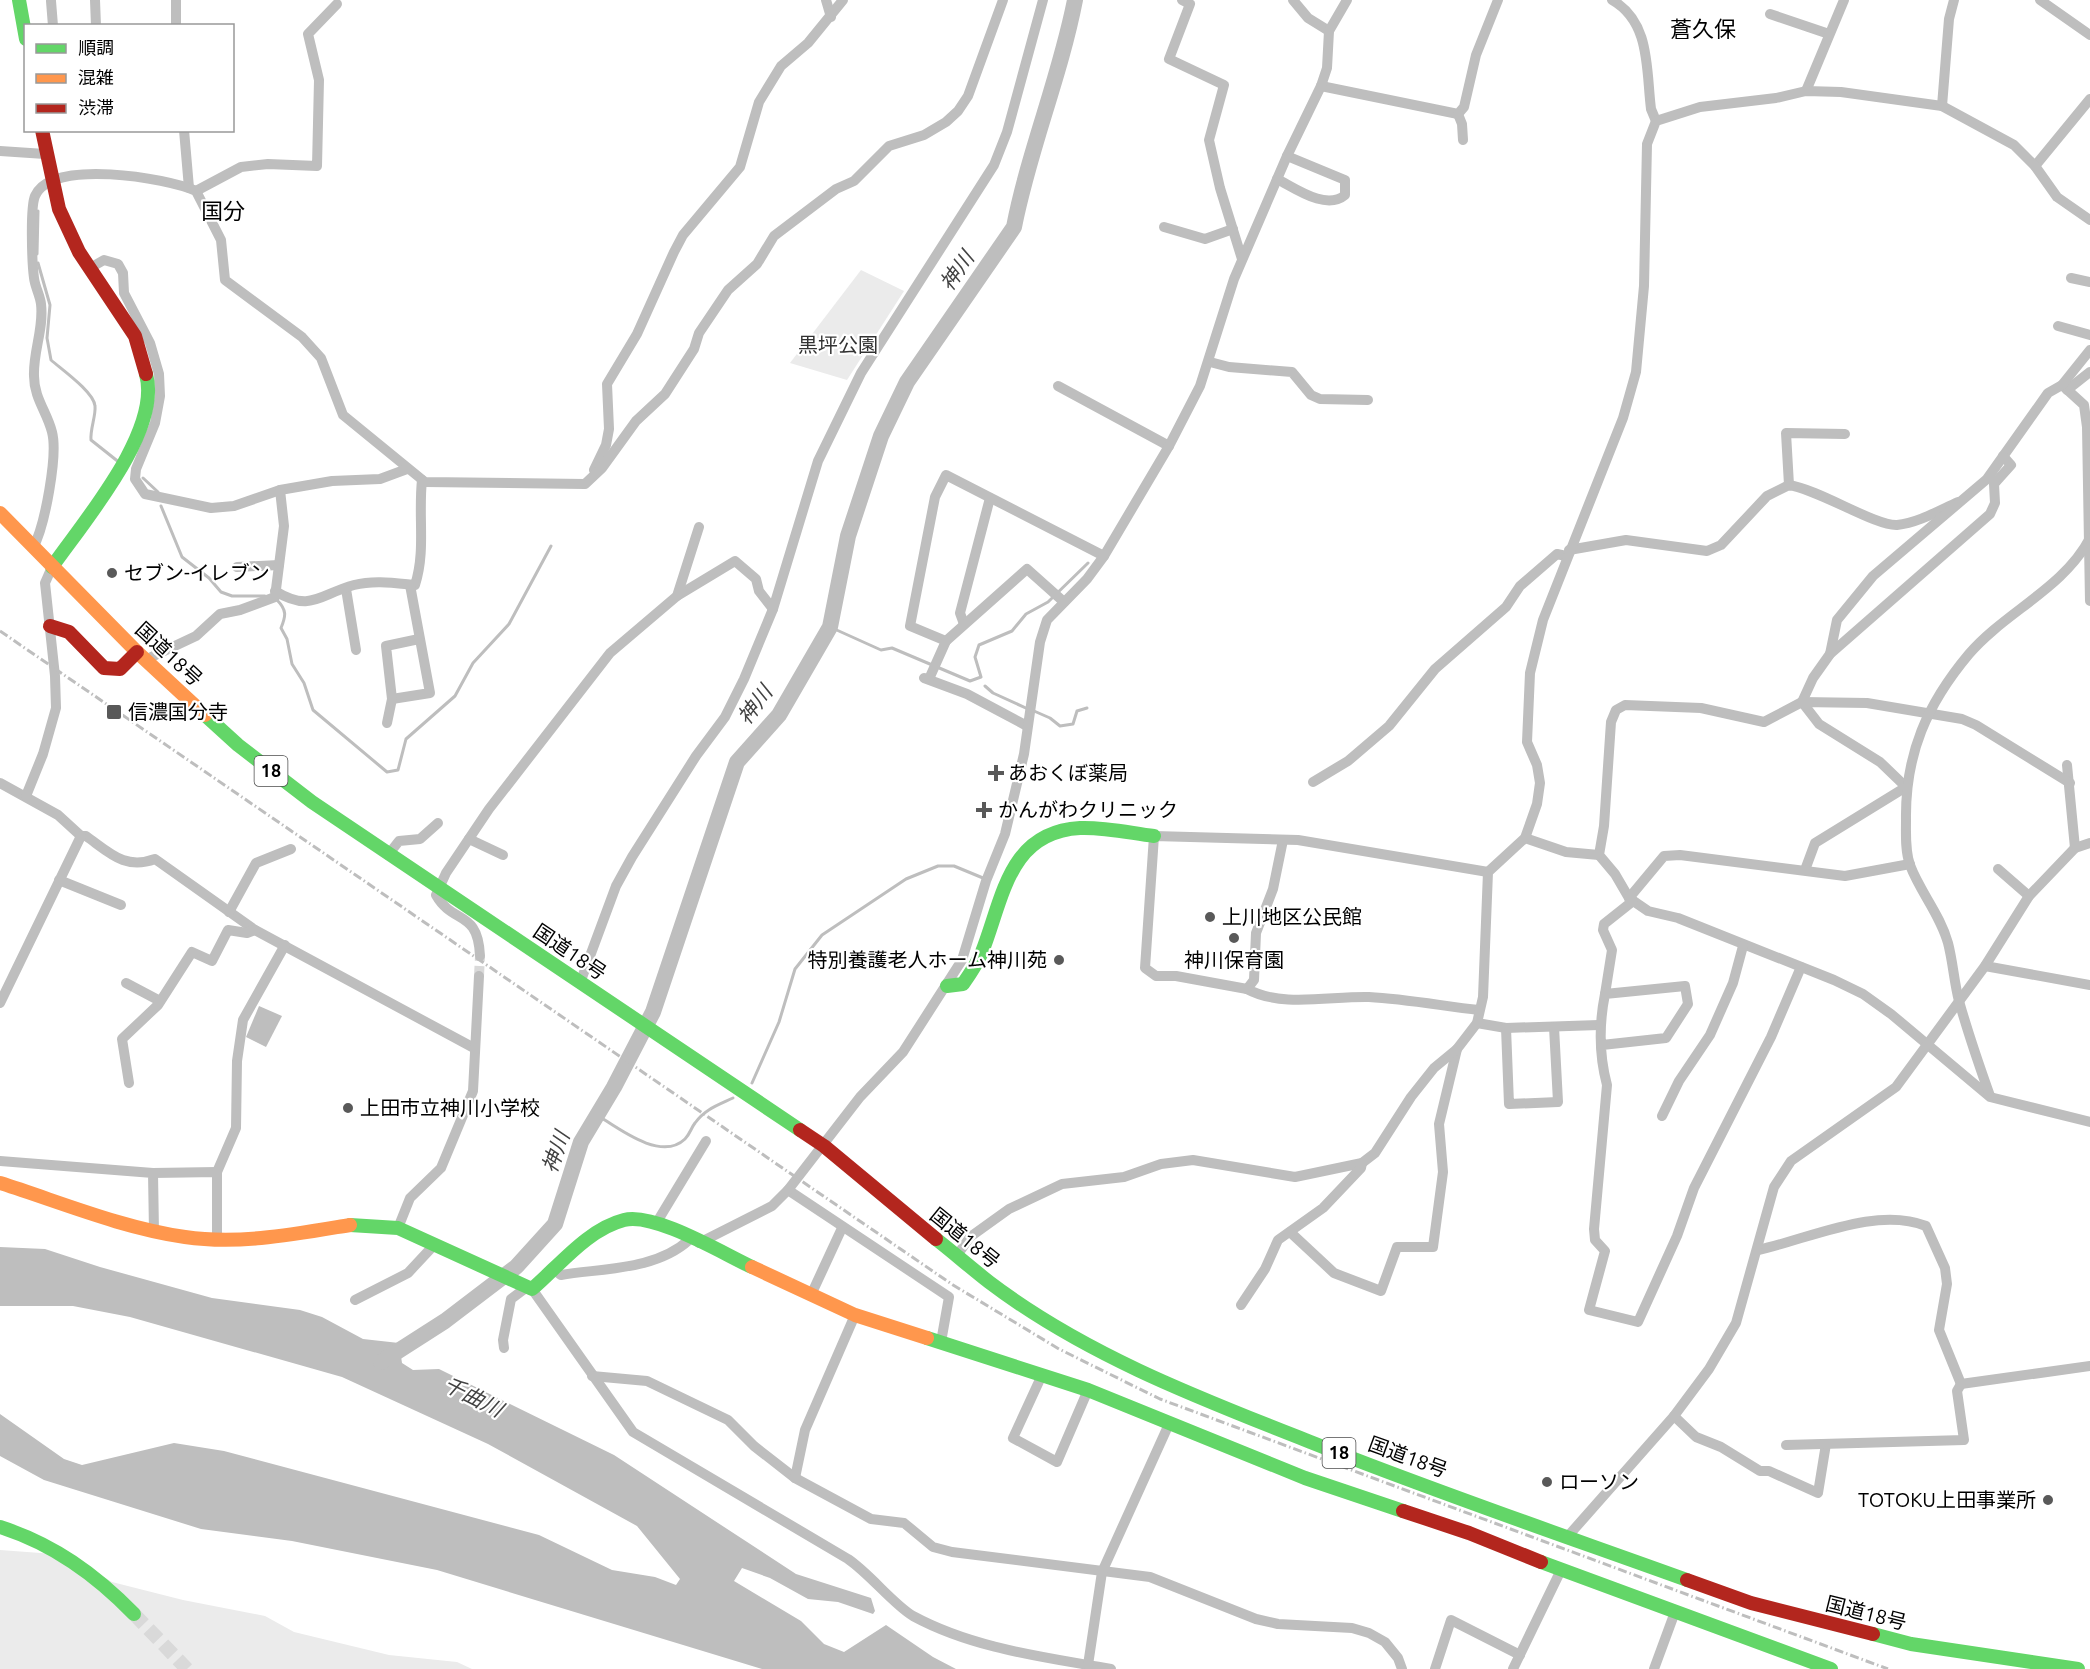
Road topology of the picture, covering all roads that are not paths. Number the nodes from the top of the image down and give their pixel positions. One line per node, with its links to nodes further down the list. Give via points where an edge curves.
1 (19, 0): 23 (main road)
2 (95, 0): 21 (street)
3 (176, 0): 22 (street)
4 (826, 0): 19 (street)
5 (843, 0): 19 (street)
6 (1003, 0): 62 (street, via 968,96 958,111 924,135 889,146 854,182 836,189 774,236 757,264 728,290 665,394 636,421)
7 (1043, 0): 83 (street, via 1007,132 994,165 861,373 818,461)
8 (1182, 0): 45 (street, via 1190,4 1168,59 1224,85 1209,140)
9 (1293, 0): 24 (street, via 1308,18)
10 (1347, 0): 24 (street)
11 (1498, 0): 31 (street, via 1476,55 1464,107)
12 (1612, 0): 32 (street, via 1624,7 1640,27)
13 (1844, 0): 25 (street)
14 (1954, 0): 30 (street)
15 (2040, 0): 26 (street)
16 (51, 1): 20 (street)
17 (337, 4): 42 (street, via 308,34 319,80 317,166 240,167)
18 (1770, 14): 25 (street)
19 (831, 17): 62 (street, via 775,74 759,102 740,167 683,235 674,252 637,334 607,384 609,429)
20 (53, 24)
21 (96, 24)
22 (176, 24)
23 (24, 28)
24 (1329, 31): 27 (street, via 1327,68)
25 (1830, 34): 28 (street)
26 (2090, 35)
27 (1321, 86): 31 (street); 38 (street)
28 (1806, 91): 30 (street); 32 (street, via 1700,107)
29 (2090, 99): 39 (street)
30 (1942, 106): 39 (street, via 2014,146)
31 (1458, 114): 35 (street)
32 (1656, 121): 72 (street, via 1647,144 1644,286 1636,372 1623,418)
33 (42, 132): 37 (main road)
34 (184, 132): 42 (street)
35 (1462, 140)
36 (0, 151): 37 (street)
37 (45, 154): 41 (main road)
38 (1287, 156): 40 (street); 40 (street, via 1345,180 1346,195 1340,200 1319,200)
39 (2035, 166): 43 (street, via 2057,197)
40 (1277, 179): 46 (street)
41 (51, 183): 42 (street, via 75,174 132,175); 47 (main road, via 68,230); 71 (street, via 41,188 34,199 34,278 43,319 34,377 54,449 42,524)
42 (192, 190): 61 (street, via 221,240 225,280 302,337 321,358 343,415)
43 (2090, 220)
44 (1164, 227): 45 (street, via 1205,239)
45 (1233, 229): 46 (street)
46 (1242, 259): 53 (street)
47 (90, 268): 65 (street, via 104,260 118,264 123,273 124,293 156,360 158,408 135,479 145,494 211,508 234,506); 75 (main road, via 135,336 148,377 149,397 129,456)
48 (2071, 278): 49 (street)
49 (2090, 282)
50 (2058, 326): 51 (street)
51 (2090, 334)
52 (2090, 350): 56 (street)
53 (1210, 362): 57 (street, via 1292,372 1320,399); 59 (street)
54 (2090, 372): 56 (street)
55 (1058, 386): 59 (street)
56 (2064, 387): 60 (street, via 2048,393); 70 (street, via 2084,405)
57 (1368, 400)
58 (1845, 434): 64 (street, via 1786,433)
59 (1169, 446): 73 (street)
60 (2003, 456): 67 (street, via 1987,478); 89 (street, via 2011,465 1994,484 1995,503 1990,514)
61 (406, 469): 63 (street); 65 (street, via 380,479 332,481)
62 (592, 476): 63 (street, via 585,484)
63 (422, 480): 77 (street, via 418,510 422,553 415,585)
64 (1789, 484): 67 (street, via 1891,524 1917,519); 72 (street, via 1767,496 1721,545 1707,551 1626,540)
65 (280, 490): 74 (street, via 284,526)
66 (990, 498): 73 (street); 84 (street, via 960,613); 87 (street, via 946,475 935,497 910,626)
67 (1958, 502): 89 (street, via 1873,576 1837,620)
68 (0, 513): 71 (main road, 国道18号 / 18)
69 (699, 527): 80 (street)
70 (2090, 538): 81 (street); 93 (street, via 2082,553 2049,585 1971,652 1943,687)
71 (33, 548): 75 (main road, 国道18号 / 18)
72 (1567, 553): 97 (street, via 1557,554 1520,586 1506,607 1435,669 1389,726 1348,761); 105 (street, via 1543,620 1530,673 1527,742 1540,783)
73 (1104, 556): 82 (street)
74 (279, 565): 76 (street); 79 (street)
75 (52, 567): 85 (street, via 45,583); 90 (main road, 国道18号 / 18)
76 (237, 567)
77 (410, 585): 78 (street, via 377,582); 86 (street)
78 (346, 589): 79 (street, via 318,600 295,602); 88 (street)
79 (275, 591): 90 (street, via 274,597 258,604 220,614 196,636)
80 (677, 596): 83 (street, via 735,561 756,579 759,591); 106 (street, via 610,653)
81 (2090, 601)
82 (1064, 602): 84 (street, via 1027,569); 95 (street, via 1043,630)
83 (773, 609): 132 (street, via 725,717 696,756 616,886)
84 (964, 624): 87 (street)
85 (50, 626): 90 (main road, via 69,632 104,668 120,669); 101 (street, via 56,708)
86 (419, 639): 91 (street, via 386,645); 91 (street, via 430,693)
87 (946, 641): 95 (street, via 926,678 967,694)
88 (356, 650)
89 (1830, 654): 92 (street)
90 (141, 656): 111 (main road, 国道18号 / 18, via 237,745)
91 (392, 699): 94 (street)
92 (1802, 702): 93 (street, via 1867,703); 100 (street, via 1819,724 1880,762); 113 (street, via 1764,722 1701,708 1625,705 1616,710 1611,722)
93 (1928, 714): 99 (street, via 1976,725); 100 (street)
94 (387, 723)
95 (1027, 726): 134 (street, via 1005,834 986,880 962,960)
96 (2067, 765): 99 (street)
97 (1313, 782)
98 (0, 783): 101 (street)
99 (2070, 783): 109 (street)
100 (1905, 787): 114 (street); 116 (street, via 1815,843)
101 (26, 796): 103 (street, via 58,815)
102 (438, 824): 111 (street, via 420,839 399,841)
103 (81, 836): 118 (street); 123 (street, via 123,861 141,864 155,859)
104 (1154, 837): 107 (street); 134 (main road, via 1073,829 1045,836 1029,847 1009,872 982,954 963,984); 135 (street, via 1145,968 1156,976)
105 (1524, 838): 113 (street, via 1566,852); 117 (street)
106 (469, 839): 112 (street); 119 (street)
107 (1283, 840): 117 (street); 135 (street, via 1274,889 1256,933 1254,980)
108 (2090, 843): 109 (street)
109 (2075, 848): 120 (street)
110 (291, 849): 123 (street, via 256,863)
111 (388, 855): 119 (main road, 国道18号 / 18)
112 (503, 855)
113 (1599, 855): 121 (street)
114 (1910, 864): 116 (street, via 1845,876); 137 (street, via 1948,942)
115 (1998, 869): 120 (street)
116 (1805, 870): 121 (street, via 1664,856)
117 (1488, 872): 140 (street, via 1483,996)
118 (59, 880): 122 (street); 139 (street)
119 (438, 889): 127 (street, via 440,903 475,930); 132 (main road, 国道18号 / 18)
120 (2029, 896): 128 (street)
121 (1631, 900): 126 (street, via 1648,912 1678,918); 136 (street, via 1604,924 1612,950)
122 (121, 905)
123 (229, 912): 124 (street)
124 (255, 930): 125 (street); 138 (street, via 228,930 212,961 192,952)
125 (285, 945): 147 (street); 157 (street, via 243,1020 237,1061 236,1128)
126 (1743, 946): 129 (street); 151 (street, via 1733,983 1710,1035 1679,1081)
127 (480, 956)
128 (1985, 966): 133 (street); 137 (street)
129 (1801, 968): 145 (street, via 1863,994); 146 (street, via 1694,1188 1638,1323 1589,1310 1605,1251 1595,1240 1594,1229 1607,1085 1601,1064)
130 (479, 976): 147 (street)
131 (126, 983): 138 (street)
132 (584, 985): 154 (main road, 国道18号 / 18)
133 (2090, 985)
134 (947, 986): 154 (street, via 903,1052 860,1098)
135 (1247, 989): 140 (street, via 1261,996 1371,998)
136 (1605, 994): 142 (street); 146 (street, via 1685,986 1688,1004 1666,1038)
137 (1959, 1000): 145 (street); 150 (street)
138 (160, 1001): 149 (street, via 122,1039)
139 (0, 1003)
140 (1479, 1010): 141 (street)
141 (1477, 1023): 144 (street); 148 (street)
142 (1599, 1025): 143 (street); 146 (street)
143 (1554, 1026): 144 (street); 144 (street, via 1558,1102 1509,1104)
144 (1506, 1028)
145 (1926, 1044): 150 (street); 169 (street, via 1896,1087 1791,1161 1774,1187)
146 (1602, 1045)
147 (474, 1048): 162 (street, via 473,1090 464,1117 441,1168 410,1198)
148 (1457, 1049): 156 (street, via 1434,1068 1375,1153); 164 (street, via 1439,1124 1443,1172 1433,1247 1397,1247 1381,1291 1334,1273)
149 (129, 1083)
150 (1990, 1096): 152 (street)
151 (1662, 1116)
152 (2090, 1122)
153 (706, 1141): 161 (street)
154 (824, 1146): 160 (street); 170 (main road, 国道18号 / 18)
155 (0, 1161): 158 (street)
156 (1362, 1163): 164 (street, via 1332,1200); 170 (street, via 1295,1177 1193,1160 1161,1164 1124,1177 1062,1184 1009,1209 970,1237)
157 (217, 1172): 158 (street); 166 (street)
158 (153, 1173): 165 (street)
159 (0, 1183): 165 (main road)
160 (788, 1190): 163 (street); 167 (street, via 772,1206)
161 (657, 1222): 167 (main road); 171 (main road, via 635,1218 600,1231)
162 (398, 1228): 166 (main road, via 358,1224 267,1239); 168 (main road)
163 (842, 1228): 173 (street); 177 (street, via 949,1297)
164 (1290, 1232): 175 (street, via 1278,1240 1265,1269)
165 (154, 1233): 166 (main road)
166 (217, 1240)
167 (694, 1241): 171 (street, via 648,1262 561,1275); 173 (main road)
168 (435, 1245): 172 (main road); 174 (street, via 408,1274)
169 (1758, 1250): 182 (street, via 1876,1221 1911,1221 1926,1226 1945,1268 1947,1284 1939,1330); 184 (street, via 1736,1323 1709,1369)
170 (956, 1257): 190 (main road, 国道18号 / 18, via 1058,1327 1157,1379 1359,1461)
171 (556, 1271): 172 (main road)
172 (530, 1288): 178 (street, via 511,1299); 181 (street)
173 (811, 1295): 176 (main road)
174 (355, 1300)
175 (1241, 1305)
176 (855, 1315): 177 (main road); 188 (street, via 806,1430)
177 (941, 1342): 180 (main road)
178 (504, 1348)
179 (2090, 1366): 182 (street)
180 (1042, 1375): 183 (main road); 183 (street, via 1013,1438 1057,1462)
181 (592, 1376): 188 (street, via 647,1381 728,1420); 196 (street, via 633,1432 848,1559 911,1614 976,1641)
182 (1960, 1384): 186 (street, via 1957,1391 1964,1440)
183 (1088, 1390): 185 (main road)
184 (1674, 1416): 186 (street, via 1696,1437 1760,1471 1769,1471 1818,1493); 190 (street)
185 (1169, 1424): 191 (main road, via 1305,1478 1469,1533); 192 (street)
186 (1826, 1444): 187 (street)
187 (1786, 1445)
188 (795, 1478): 192 (street, via 871,1519 904,1522 933,1546 952,1552)
189 (0, 1527): 194 (main road, via 36,1540 97,1576)
190 (1569, 1535): 203 (main road, 国道18号 / 18, via 1751,1603 1846,1629 1911,1644)
191 (1561, 1570): 193 (main road); 195 (street)
192 (1102, 1572): 196 (street); 198 (street, via 1150,1577 1278,1624 1369,1632 1385,1642)
193 (1675, 1612): 201 (street); 202 (main road)
194 (134, 1614)
195 (1520, 1655): 199 (street, via 1451,1620); 200 (street)
196 (1088, 1665): 197 (street)
197 (1111, 1669)
198 (1402, 1669)
199 (1435, 1669)
200 (1513, 1669)
201 (1654, 1669)
202 (1831, 1669)
203 (2078, 1669)

